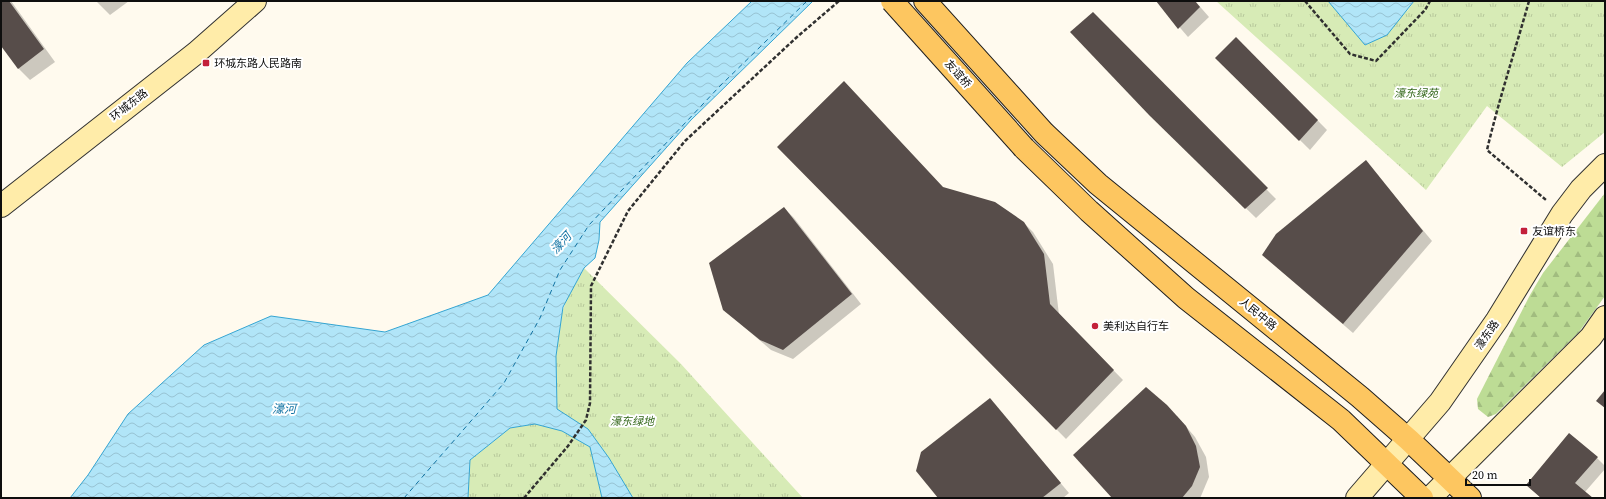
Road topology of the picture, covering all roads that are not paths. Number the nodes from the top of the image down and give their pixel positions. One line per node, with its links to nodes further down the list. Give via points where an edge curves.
1 (255, 1): 5 (main road, 环城东路, via 196,53)
2 (892, 1): 8 (main road, 友谊桥, bridge, via 1024,148 1089,211 1186,298 1341,420)
3 (925, 1): 7 (main road, 人民中路, via 1044,133 1098,184 1360,397)
4 (1605, 165): 7 (main road, 濠东路, via 1581,189 1562,214 1498,320 1440,402)
5 (1, 206)
6 (1605, 317): 9 (main road, via 1591,337)
7 (1409, 440): 8 (main road, 濠东路); 9 (main road, 人民中路)
8 (1387, 465): 10 (main road, 濠东路); 11 (main road)
9 (1449, 479): 12 (main road); 13 (main road, 人民中路)
10 (1357, 498)
11 (1422, 498)
12 (1430, 498)
13 (1470, 498)

